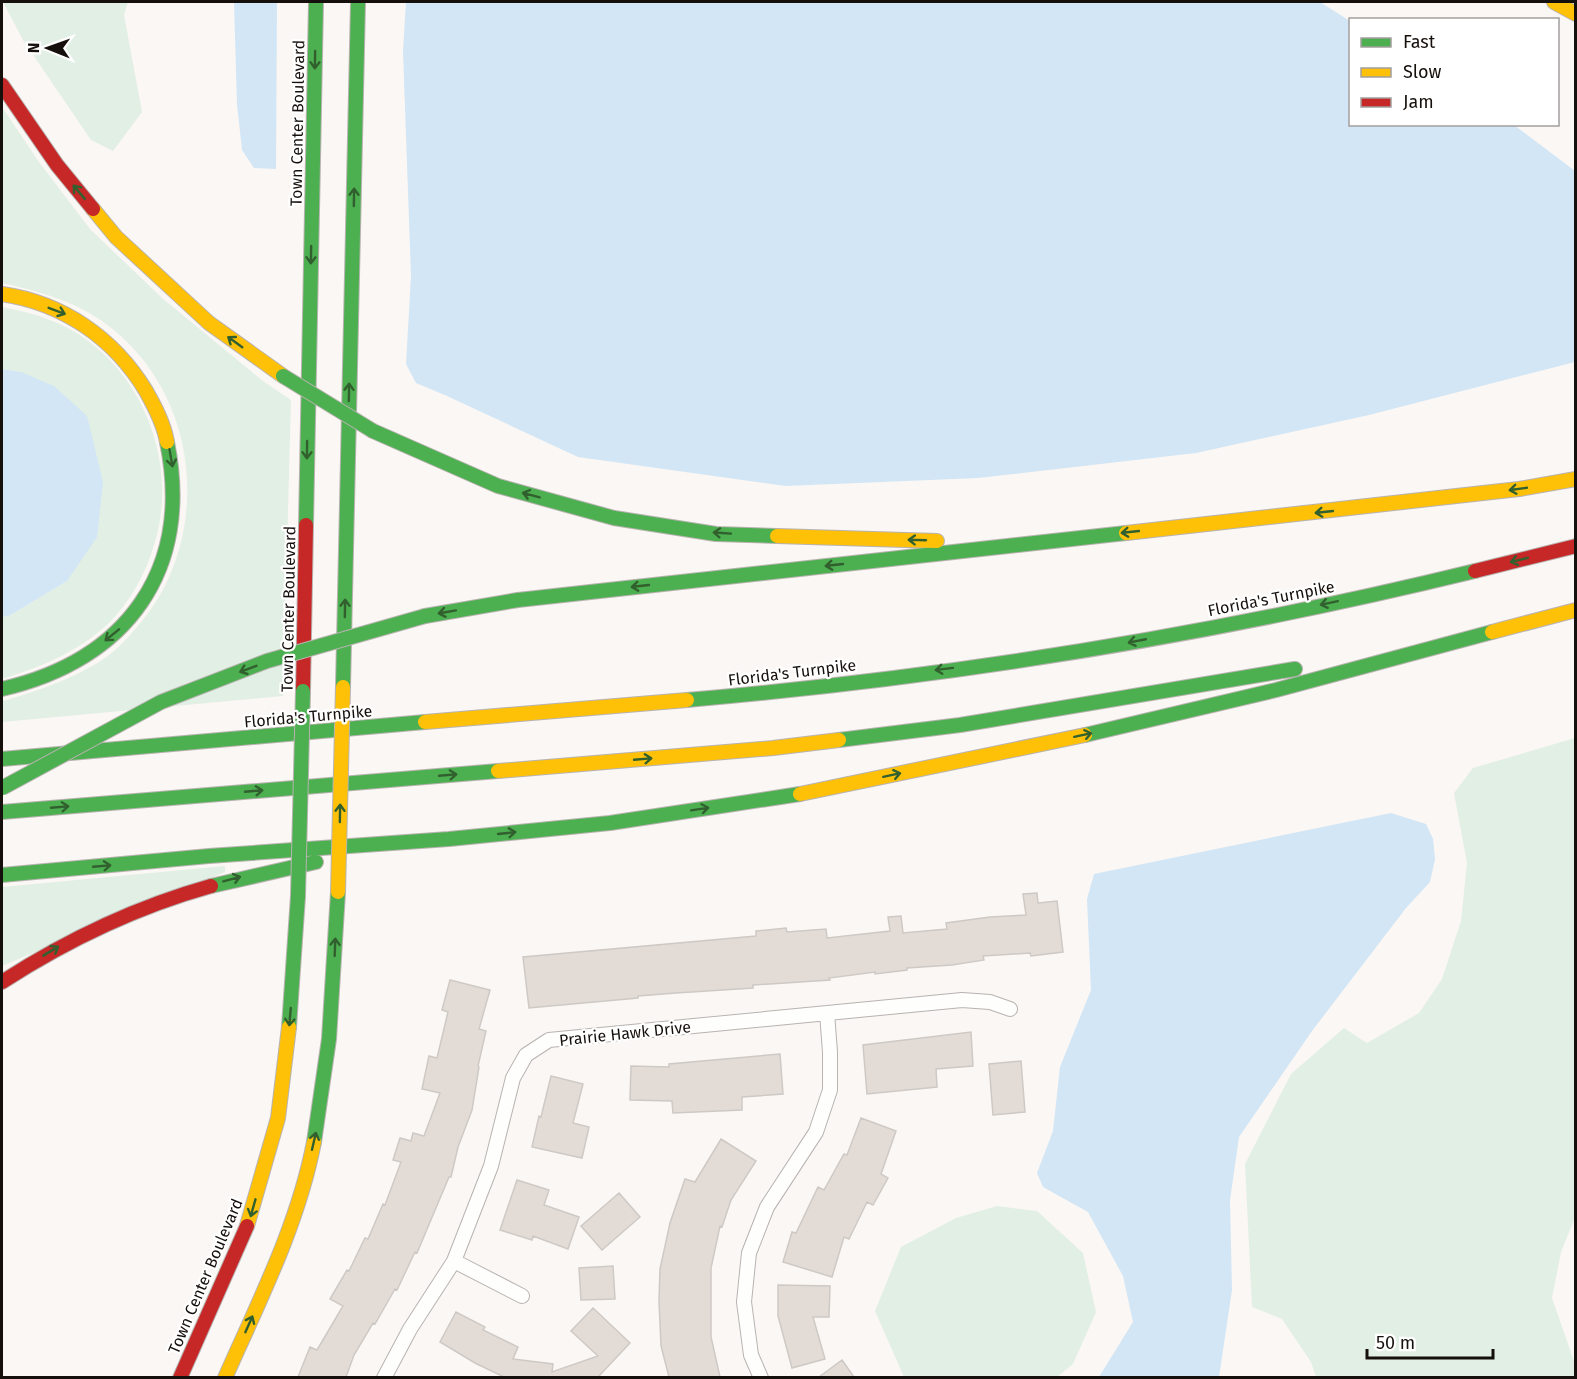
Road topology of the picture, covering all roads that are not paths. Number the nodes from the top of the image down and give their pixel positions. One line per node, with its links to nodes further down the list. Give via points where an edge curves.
1 (316, 2): 22 (main road, Town Center Boulevard, one-way to 22, bridge, via 298,896 290,1020 278,1118 251,1217)
2 (358, 2): 23 (main road, one-way to 2, bridge, via 282,1249 304,1182 322,1104 332,1020)
3 (1554, 2): 4 (main road)
4 (1575, 14)
5 (2, 85): 8 (main road, one-way to 5, bridge, via 978,543 705,532 614,518 498,486 374,431 283,376 209,323 116,237 57,165)
6 (2, 294): 11 (main road, one-way to 11, via 70,316 101,336 129,364 152,399 167,436 174,476 174,518 165,556 149,591 125,625 61,670)
7 (1575, 479): 8 (main road, one-way to 8, via 1520,489)
8 (1101, 536): 13 (main road, one-way to 13, bridge, via 518,600 425,616 267,661 161,702)
9 (1575, 546): 12 (main road, Florida's Turnpike, one-way to 12, via 1277,615 1121,644 952,669 764,693)
10 (1575, 608): 14 (main road, one-way to 10, via 773,748 960,725 1316,665); 15 (main road, one-way to 10, via 610,823 811,792 1276,690)
11 (2, 689)
12 (2, 759)
13 (2, 788)
14 (2, 812)
15 (449, 839): 16 (main road, one-way to 15); 17 (main road, one-way to 15, via 75,937 202,887 261,872)
16 (2, 874)
17 (2, 982)
18 (1010, 1009): 19 (street, Prairie Hawk Drive, via 990,1002 962,1000)
19 (827, 1013): 20 (street, Prairie Hawk Drive, via 549,1040 526,1054 513,1078 491,1166); 25 (street, via 830,1090 816,1132 766,1207 749,1253 744,1302 752,1355)
20 (454, 1261): 21 (street); 24 (street, Prairie Hawk Drive)
21 (522, 1296)
22 (180, 1377)
23 (225, 1377)
24 (384, 1377)
25 (761, 1377)

